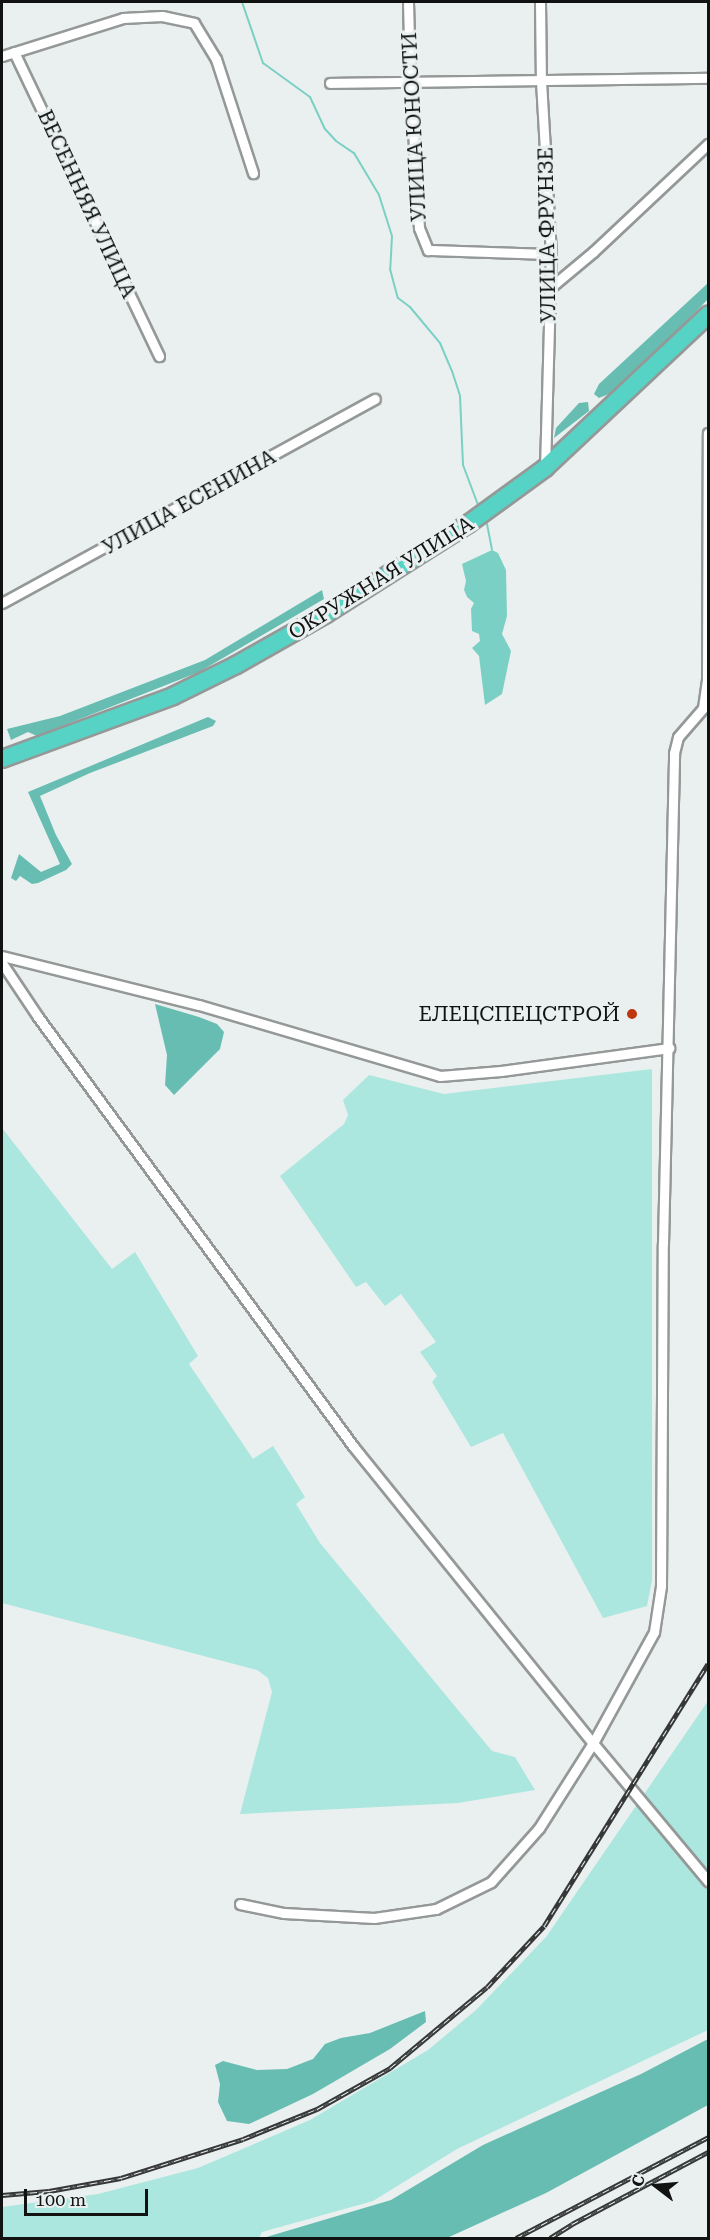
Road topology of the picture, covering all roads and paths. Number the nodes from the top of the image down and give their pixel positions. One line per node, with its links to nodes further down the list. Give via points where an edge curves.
1 (408, 2): 6 (street, УЛИЦА ЮНОСТИ)
2 (540, 2): 7 (street, УЛИЦА ФРУНЗЕ)
3 (14, 52): 4 (street); 10 (street, via 123,18 162,16 194,23 216,59); 14 (street, ВЕСЕННЯЯ УЛИЦА)
4 (2, 56)
5 (708, 78): 7 (street)
6 (410, 81): 7 (street); 8 (street); 11 (street, УЛИЦА ЮНОСТИ, via 418,228 428,250)
7 (541, 81): 11 (street, УЛИЦА ФРУНЗЕ)
8 (330, 83)
9 (708, 144): 12 (street)
10 (253, 173)
11 (551, 254): 12 (street, УЛИЦА ФРУНЗЕ)
12 (551, 287): 17 (street, УЛИЦА ФРУНЗЕ)
13 (708, 315): 17 (highway, ОКРУЖНАЯ УЛИЦА)
14 (159, 356)
15 (375, 399): 18 (street, УЛИЦА ЕСЕНИНА)
16 (708, 433): 22 (street, via 707,681 703,708 678,738 674,753)
17 (545, 468): 19 (highway, ОКРУЖНАЯ УЛИЦА, via 468,524 326,614 236,665 173,696)
18 (2, 603)
19 (2, 759)
20 (2, 957): 22 (street, via 199,1005 440,1076)
21 (2, 963): 23 (street, via 353,1446)
22 (669, 1048): 23 (street, via 663,1244 661,1586 654,1632)
23 (593, 1743): 24 (street); 25 (street, via 539,1828 491,1882 436,1908 374,1918 284,1913)
24 (708, 1881)
25 (240, 1904)

